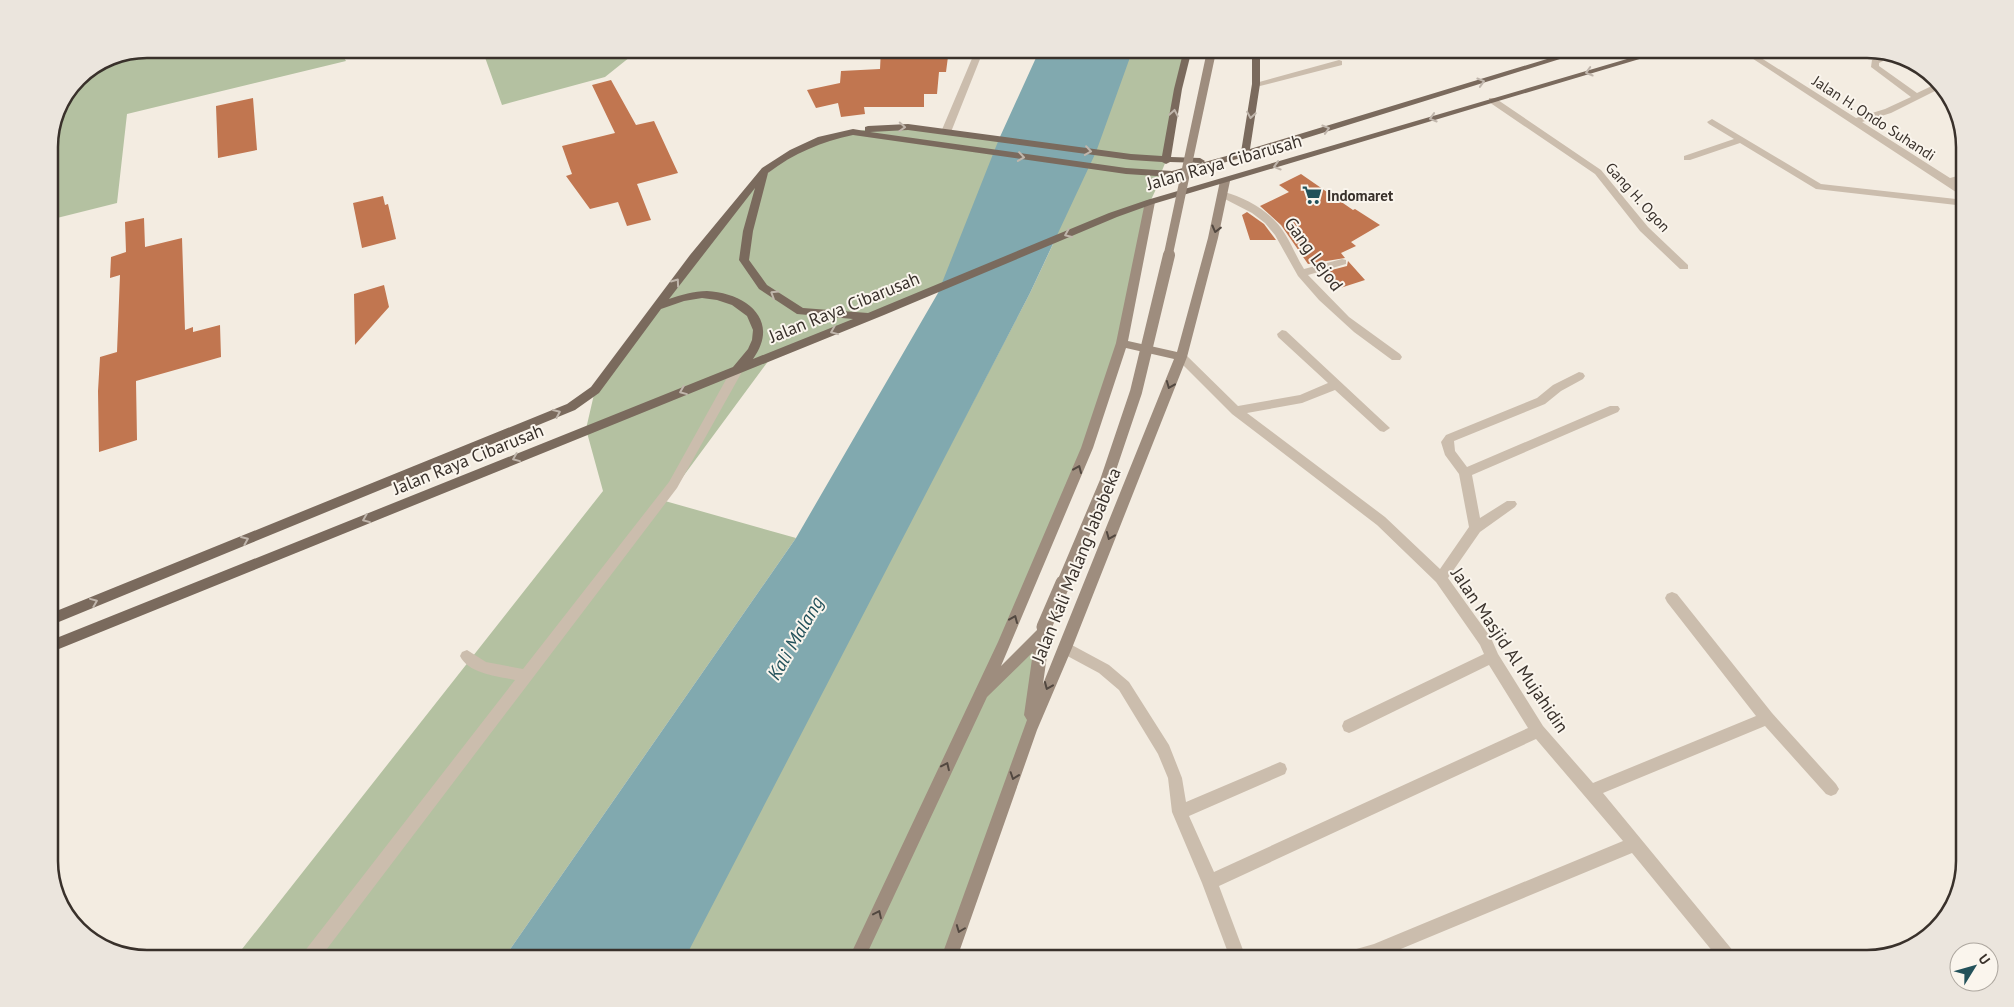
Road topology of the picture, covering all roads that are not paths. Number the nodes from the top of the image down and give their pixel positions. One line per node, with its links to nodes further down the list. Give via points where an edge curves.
1 (976, 58): 17 (street)
2 (1186, 58): 21 (main road, one-way to 2)
3 (1210, 58): 52 (main road, bridge, via 1136,392 1106,481)
4 (1256, 58): 10 (main road)
5 (1559, 58): 19 (main road, Jalan Raya Cibarusah, one-way to 5)
6 (1638, 58): 13 (main road, Jalan Raya Cibarusah, one-way to 13)
7 (1756, 58): 15 (street, Jalan H. Ondo Suhandi)
8 (1880, 58): 12 (street, via 1875,62 1876,67)
9 (1339, 63): 10 (street)
10 (1256, 84): 19 (main road, one-way to 19)
11 (1934, 88): 12 (street)
12 (1917, 97): 15 (street)
13 (1492, 100): 26 (main road, Jalan Raya Cibarusah, one-way to 26); 32 (street, Gang H. Ogon, via 1598,172 1644,229)
14 (1712, 122): 18 (street)
15 (1853, 122): 25 (street, Jalan H. Ondo Suhandi)
16 (853, 132): 17 (main road, Jalan Raya Cibarusah, one-way to 17, via 895,126); 22 (main road, Jalan Raya Cibarusah, one-way to 22, via 1126,171 1172,174); 23 (main road, Jalan Raya Cibarusah, via 821,139)
17 (946, 132): 21 (main road, Jalan Raya Cibarusah, one-way to 21)
18 (1741, 140): 20 (street); 30 (street, via 1819,187)
19 (1245, 154): 22 (main road, Jalan Raya Cibarusah)
20 (1687, 158)
21 (1166, 160): 22 (main road, Jalan Raya Cibarusah)
22 (1225, 160)
23 (766, 170): 34 (main road, Jalan Raya Cibarusah, one-way to 23, via 694,257); 35 (main road, one-way to 23, via 801,311 762,287 744,260 748,232)
24 (1956, 179): 25 (street)
25 (1948, 181): 27 (street, Jalan H. Ondo Suhandi)
26 (1225, 182): 28 (main road, Jalan Kali Malang Jababeka); 29 (main road, Jalan Raya Cibarusah)
27 (1956, 188)
28 (1224, 195): 33 (street, Gang Lejod, via 1246,204 1263,216 1279,233); 38 (main road, Jalan Kali Malang Jababeka, one-way to 38)
29 (1150, 202): 35 (main road, Jalan Raya Cibarusah, one-way to 35); 37 (main road, Jalan Kali Malang Jababeka)
30 (1956, 202)
31 (1342, 262): 33 (street)
32 (1684, 267)
33 (1302, 273): 39 (street, Gang Lejod, via 1356,330)
34 (659, 306): 40 (main road, via 682,297 707,295 730,298 748,308 758,323 758,340); 51 (main road, Jalan Raya Cibarusah, one-way to 34, via 571,407 595,390)
35 (870, 316): 40 (main road, Jalan Raya Cibarusah, one-way to 40)
36 (1282, 334): 42 (street)
37 (1122, 344): 38 (main road); 58 (main road, Jalan Kali Malang Jababeka, one-way to 37, via 1087,448)
38 (1181, 357): 44 (street, Jalan Masjid Al Mujahidin); 54 (main road, Jalan Kali Malang Jababeka, one-way to 54)
39 (1396, 357)
40 (737, 370): 53 (main road, Jalan Raya Cibarusah, one-way to 53); 57 (street, via 673,485)
41 (1578, 376): 46 (street, via 1540,401 1450,438 1447,442 1449,452)
42 (1337, 384): 44 (street, via 1302,399); 45 (street)
43 (1614, 409): 46 (street)
44 (1236, 411): 49 (street, Jalan Masjid Al Mujahidin, via 1381,521)
45 (1384, 428)
46 (1465, 473): 48 (street)
47 (1511, 504): 48 (street)
48 (1476, 528): 49 (street)
49 (1441, 578): 56 (street, Jalan Masjid Al Mujahidin, via 1486,642)
50 (1672, 598): 59 (street)
51 (58, 616)
52 (1043, 630): 58 (main road); 61 (main road)
53 (58, 643)
54 (1065, 648): 61 (main road, Jalan Kali Malang Jababeka, one-way to 61); 66 (street, via 1104,669 1124,686 1164,750 1175,778)
55 (468, 656): 57 (street, via 483,667)
56 (1492, 657): 60 (street); 62 (street, Jalan Masjid Al Mujahidin)
57 (525, 676): 69 (street)
58 (977, 699): 70 (main road, Jalan Kali Malang Jababeka, one-way to 58)
59 (1767, 718): 64 (street); 65 (street)
60 (1350, 726)
61 (1030, 730): 71 (main road, Jalan Kali Malang Jababeka, one-way to 71)
62 (1538, 731): 65 (street, Jalan Masjid Al Mujahidin); 68 (street)
63 (1280, 769): 66 (street)
64 (1831, 789)
65 (1592, 790): 67 (street, Jalan Masjid Al Mujahidin)
66 (1180, 812): 68 (street)
67 (1635, 844): 73 (street); 74 (street, Jalan Masjid Al Mujahidin)
68 (1210, 882): 72 (street)
69 (316, 950)
70 (861, 950)
71 (952, 950)
72 (1235, 950)
73 (1387, 950)
74 (1721, 950)

